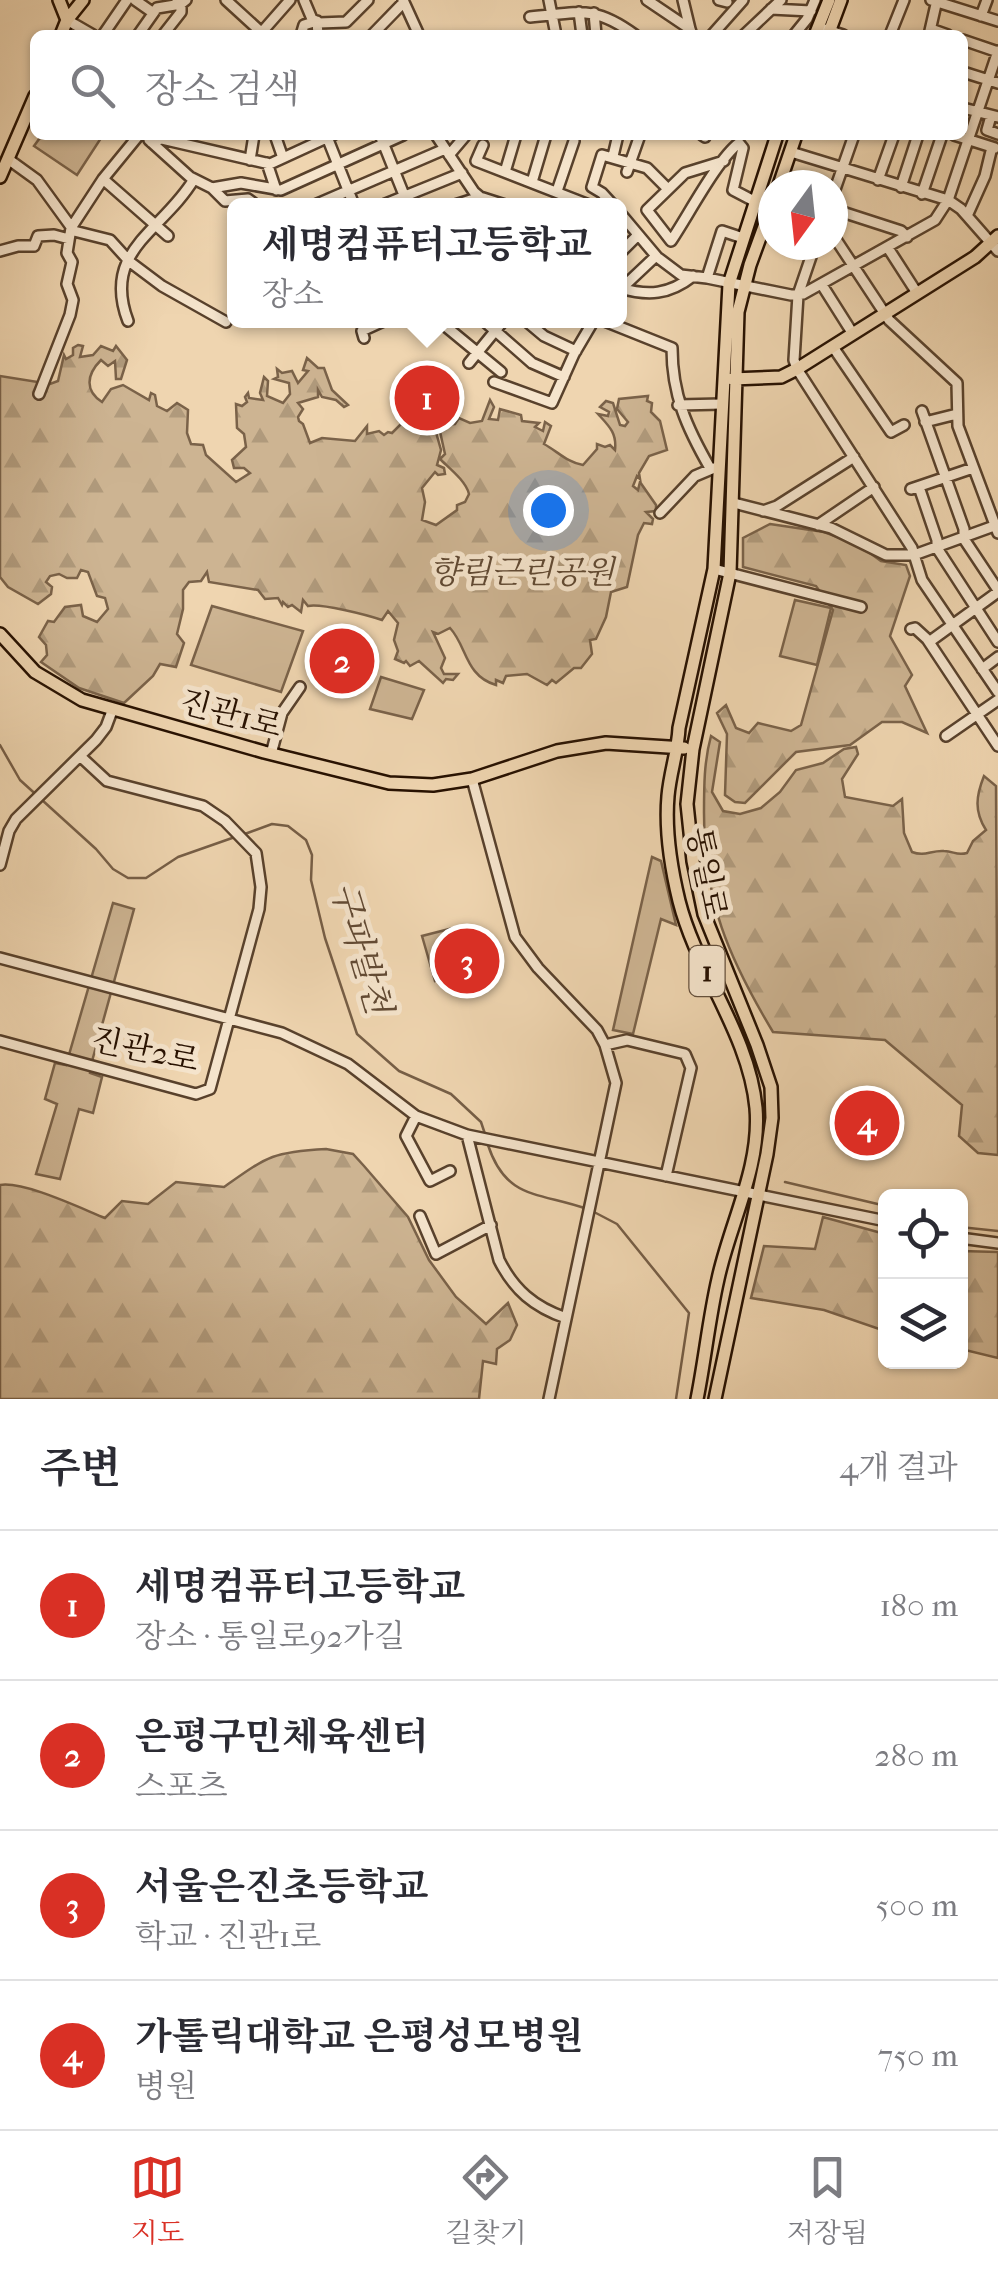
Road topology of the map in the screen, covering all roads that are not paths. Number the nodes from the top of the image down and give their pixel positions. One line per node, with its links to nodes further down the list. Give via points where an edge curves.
1 (59, 0): 31 (main road)
2 (84, 0): 31 (main road)
3 (131, 0): 25 (street); 37 (street)
4 (226, 0): 23 (street)
5 (245, 0): 23 (street)
6 (290, 0): 41 (street)
7 (304, 0): 32 (street)
8 (368, 0): 34 (street)
9 (548, 0): 28 (street)
10 (647, 0): 51 (street)
11 (686, 0): 52 (street)
12 (743, 0): 53 (street)
13 (781, 0): 24 (street)
14 (829, 0): 56 (main road)
15 (841, 0): 57 (main road)
16 (904, 0): 58 (street)
17 (986, 0): 30 (street)
18 (181, 1): 25 (street); 39 (street)
19 (404, 1): 45 (street); 46 (street)
20 (935, 1): 22 (street); 59 (street)
21 (813, 5): 24 (street); 55 (street)
22 (963, 5): 30 (street)
23 (236, 9): 40 (street)
24 (771, 9): 54 (street)
25 (152, 12): 38 (street)
26 (580, 12): 27 (street); 28 (street); 48 (street)
27 (594, 12): 49 (street); 50 (street)
28 (552, 15): 29 (street); 47 (street)
29 (530, 16)
30 (982, 16): 33 (street)
31 (67, 20): 35 (main road); 36 (street)
32 (316, 21): 34 (street); 42 (street); 43 (street)
33 (998, 21)
34 (346, 22): 44 (street)
35 (63, 30)
36 (84, 30)
37 (107, 30)
38 (141, 30)
39 (167, 30)
40 (256, 30)
41 (264, 30)
42 (302, 30)
43 (317, 30)
44 (346, 30)
45 (377, 30)
46 (418, 30)
47 (556, 30)
48 (582, 30)
49 (596, 30)
50 (628, 30)
51 (688, 30)
52 (691, 30)
53 (716, 30)
54 (749, 30)
55 (797, 30)
56 (827, 30)
57 (828, 30)
58 (892, 30)
59 (930, 30)
60 (968, 42): 61 (street)
61 (998, 52): 63 (street)
62 (968, 74): 63 (street)
63 (993, 81): 66 (street)
64 (30, 108): 102 (main road)
65 (968, 110): 66 (street)
66 (976, 112): 67 (street); 68 (street)
67 (995, 116): 69 (street, via 988,130)
68 (968, 134)
69 (998, 134)
70 (141, 140): 116 (street)
71 (148, 140): 117 (street)
72 (166, 140): 96 (street)
73 (199, 140): 96 (street)
74 (253, 140): 103 (street)
75 (277, 140): 101 (street)
76 (321, 140): 101 (street)
77 (331, 140): 107 (street)
78 (380, 140): 107 (street)
79 (382, 140): 110 (street)
80 (439, 140): 98 (street)
81 (460, 140): 98 (street)
82 (515, 140): 111 (street)
83 (545, 140): 120 (street)
84 (617, 140): 100 (street)
85 (639, 140): 105 (street)
86 (775, 140): 138 (main road, 통일로 / 1)
87 (795, 140): 99 (main road)
88 (852, 140): 108 (street)
89 (892, 140): 118 (street)
90 (916, 140): 122 (street)
91 (940, 140): 129 (street)
92 (966, 140): 139 (street)
93 (968, 140): 97 (street)
94 (574, 141): 127 (street)
95 (483, 145): 111 (street, via 476,161)
96 (198, 148): 103 (street)
97 (995, 148): 114 (street)
98 (447, 152): 110 (street); 113 (street)
99 (792, 152): 108 (street); 109 (main road)
100 (613, 156): 105 (street); 128 (street, via 602,155 592,187)
101 (283, 158): 106 (street)
102 (8, 159): 115 (main road); 145 (street, via 37,180)
103 (247, 160): 106 (street); 121 (street)
104 (724, 161): 124 (street, via 685,172); 124 (street, via 672,241 647,210); 138 (street, via 739,144 743,148 733,190)
105 (632, 162): 112 (street); 124 (street, via 654,172)
106 (267, 164): 125 (street)
107 (338, 165): 125 (street); 126 (street)
108 (842, 168): 118 (street)
109 (785, 170)
110 (395, 172): 126 (street); 133 (street)
111 (505, 172): 120 (street)
112 (627, 172)
113 (462, 173): 130 (street); 134 (street)
114 (984, 176): 119 (street); 142 (street)
115 (0, 177)
116 (104, 178): 144 (street); 145 (street)
117 (194, 179): 123 (street); 144 (street)
118 (878, 180): 122 (street)
119 (998, 181)
120 (532, 182): 127 (street)
121 (242, 183): 123 (street); 125 (street)
122 (901, 187): 129 (street)
123 (212, 188): 140 (street)
124 (667, 188)
125 (276, 190)
126 (348, 191): 131 (street); 132 (street)
127 (557, 191): 135 (street)
128 (602, 193): 136 (street); 137 (street)
129 (922, 194): 139 (street)
130 (480, 197)
131 (333, 198)
132 (351, 198)
133 (406, 198)
134 (413, 198)
135 (572, 198)
136 (596, 198)
137 (606, 198)
138 (754, 200): 149 (main road, 통일로 / 1)
139 (948, 200): 142 (street); 148 (street, via 934,220)
140 (227, 201)
141 (848, 213): 148 (street)
142 (967, 216): 150 (street)
143 (627, 223): 147 (street)
144 (155, 225): 146 (street); 156 (street)
145 (70, 233): 154 (street); 156 (street, via 110,240); 191 (street, via 70,315)
146 (168, 236)
147 (638, 236): 152 (street); 155 (street)
148 (906, 237): 153 (street)
149 (743, 238): 161 (street, via 722,232); 163 (main road, 통일로 / 1)
150 (995, 244): 167 (main road)
151 (758, 245): 165 (main road, 통일로 / 1)
152 (627, 246)
153 (888, 248): 159 (street); 167 (street)
154 (0, 250)
155 (656, 256): 160 (street, via 672,271); 162 (street)
156 (126, 258): 170 (street, via 120,282); 171 (street)
157 (848, 259): 159 (street)
158 (810, 260): 168 (street)
159 (853, 267): 164 (street); 169 (street)
160 (694, 276): 161 (street); 166 (street, via 663,294)
161 (707, 278): 163 (street)
162 (627, 282)
163 (728, 284): 165 (street); 189 (main road, 통일로 / 1)
164 (822, 285): 168 (street); 180 (street)
165 (744, 286): 168 (street); 189 (main road, 통일로 / 1)
166 (627, 290)
167 (916, 293): 169 (main road)
168 (798, 295): 186 (street)
169 (884, 314): 180 (main road); 194 (street, via 957,383)
170 (128, 321)
171 (226, 322)
172 (369, 328): 181 (street)
173 (448, 328): 184 (street)
174 (492, 328): 179 (street)
175 (497, 328): 179 (street)
176 (535, 328): 183 (street)
177 (589, 328): 183 (street)
178 (622, 328): 193 (street, via 672,348)
179 (495, 331): 184 (street); 188 (street, via 529,361)
180 (852, 334): 182 (main road)
181 (364, 338)
182 (833, 347): 186 (main road); 195 (street, via 890,432)
183 (576, 351): 188 (street)
184 (478, 352): 185 (street); 187 (street)
185 (469, 363)
186 (797, 369): 189 (main road, via 781,377); 196 (street)
187 (501, 372)
188 (564, 377): 190 (street, via 552,403)
189 (730, 380): 192 (main road, 통일로 / 1); 201 (main road, 통일로 / 1)
190 (494, 382)
191 (39, 394)
192 (722, 404): 193 (street); 197 (main road, 통일로 / 1)
193 (678, 405): 197 (street)
194 (957, 414): 198 (street); 199 (street, via 924,416)
195 (904, 425)
196 (854, 457): 200 (street); 202 (street)
197 (715, 467): 203 (street, via 695,476); 209 (main road, 통일로 / 1)
198 (973, 468): 199 (street); 205 (street)
199 (946, 478): 206 (street); 207 (street, via 915,488)
200 (874, 487): 204 (street); 208 (street)
201 (734, 503): 202 (street); 210 (main road, 통일로 / 1)
202 (763, 511): 204 (street)
203 (660, 514)
204 (818, 525): 208 (street, via 886,555)
205 (996, 529): 206 (street)
206 (964, 536): 207 (street); 211 (street)
207 (937, 545): 208 (street); 213 (street)
208 (914, 555): 214 (street)
209 (714, 569): 210 (street); 228 (main road, 통일로 / 1)
210 (730, 573): 212 (street); 229 (main road, 통일로 / 1)
211 (998, 591): 213 (street)
212 (860, 606)
213 (976, 609): 214 (street); 218 (street)
214 (952, 626): 217 (street); 220 (street)
215 (911, 628): 217 (street)
216 (0, 634): 224 (main road, 진관1로, via 35,672)
217 (929, 642): 225 (street)
218 (998, 642)
219 (998, 657): 220 (street)
220 (982, 669): 222 (street)
221 (300, 688): 230 (street, via 282,713)
222 (998, 692)
223 (998, 700): 225 (street)
224 (112, 710): 230 (main road, 진관1로); 231 (street, via 106,728)
225 (977, 715): 226 (street); 227 (street)
226 (946, 736)
227 (998, 746)
228 (678, 747): 229 (main road, 진관1로); 232 (main road, 진관1로, via 606,743 558,750); 243 (main road, 통일로 / 1, via 668,828 680,902 754,1096)
229 (693, 750): 243 (main road, 통일로 / 1, via 687,804 701,904 770,1087 770,1136)
230 (271, 754): 232 (main road, 진관1로, via 389,783)
231 (80, 756): 233 (street, via 9,831); 235 (street, via 107,781 203,806 254,847 259,909)
232 (472, 780): 237 (street, via 515,937)
233 (0, 865)
234 (0, 958): 235 (street, 진관2로)
235 (229, 1019): 236 (street, 진관2로, via 210,1088 196,1094); 238 (street, 진관2로, via 329,1053)
236 (0, 1041)
237 (605, 1045): 240 (street, via 616,1083); 242 (street, via 627,1040 685,1054 691,1068)
238 (416, 1116): 239 (street, 진관2로); 241 (street, via 406,1136 430,1181)
239 (471, 1136): 240 (street, 진관2로); 246 (street)
240 (601, 1162): 242 (street); 249 (street)
241 (450, 1171)
242 (666, 1176): 243 (street)
243 (750, 1193): 245 (street); 251 (main road, 통일로 / 1, via 717,1281); 252 (main road, 통일로 / 1)
244 (420, 1216): 246 (street, via 436,1254)
245 (878, 1219)
246 (491, 1224): 249 (street, via 499,1260 518,1291)
247 (968, 1239): 248 (street)
248 (998, 1243)
249 (566, 1318): 250 (street)
250 (548, 1399)
251 (697, 1399)
252 (716, 1399)

